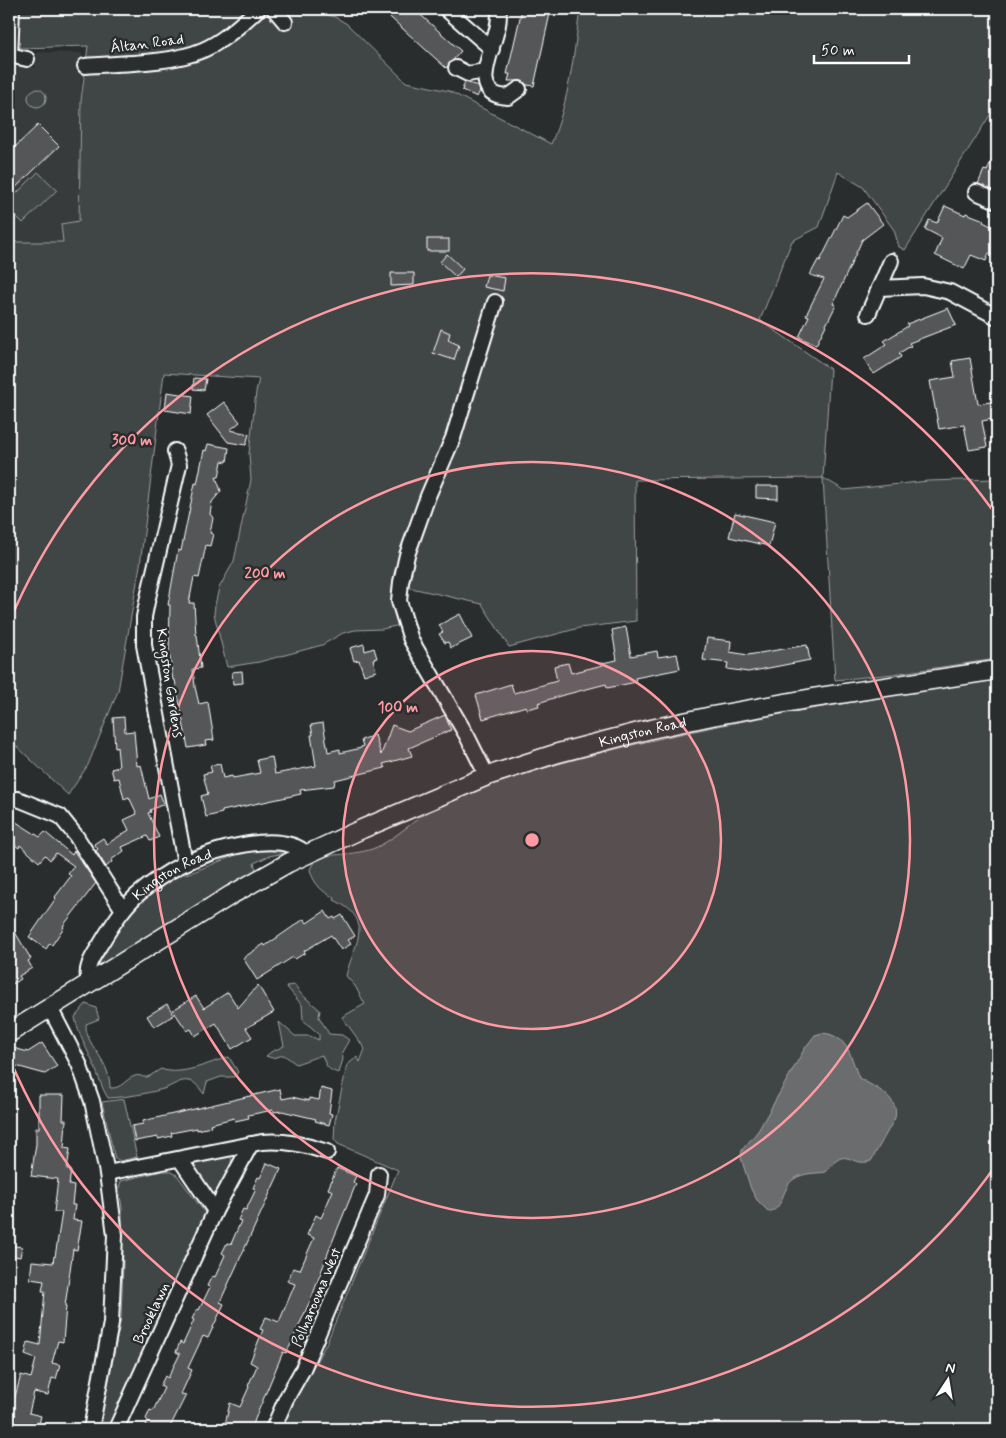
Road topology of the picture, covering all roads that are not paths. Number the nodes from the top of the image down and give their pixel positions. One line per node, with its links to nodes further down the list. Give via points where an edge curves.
1 (12, 9): 8 (street)
2 (258, 9): 10 (street, Áltan Road, via 224,38 180,58)
3 (274, 9): 6 (street)
4 (446, 9): 7 (street)
5 (498, 9): 7 (street, via 500,22)
6 (285, 22)
7 (492, 49): 12 (street)
8 (9, 55): 9 (street)
9 (27, 59)
10 (85, 66)
11 (456, 68): 12 (street, via 468,74)
12 (484, 71): 13 (street, via 485,80 494,93 508,97)
13 (519, 89)
14 (976, 192): 15 (street)
15 (997, 201)
16 (891, 260): 17 (street)
17 (879, 288): 19 (street); 20 (street, via 923,286 950,292)
18 (496, 302): 23 (street, via 453,438 407,555 399,601 411,640)
19 (868, 314)
20 (997, 317)
21 (175, 451): 26 (street, Kingston Gardens, via 179,465 146,602 144,645)
22 (997, 670): 23 (main road, Kingston Road, via 712,716 558,753)
23 (487, 776): 25 (main road, Kingston Road)
24 (9, 800): 27 (street, via 18,799 60,816)
25 (307, 854): 26 (street, Kingston Road, via 292,845 244,844); 28 (main road, Kingston Road, via 238,892)
26 (185, 863): 27 (street, Kingston Road, via 151,884)
27 (123, 910): 28 (street, Kingston Road, via 90,963 87,971)
28 (90, 983): 29 (main road, Kingston Road)
29 (50, 1008): 30 (main road, Kingston Road); 34 (street, via 84,1077)
30 (9, 1032)
31 (251, 1144): 32 (street, via 279,1140); 33 (street); 36 (street, Brooklawn)
32 (327, 1152)
33 (180, 1159): 34 (street); 36 (street)
34 (108, 1173): 37 (street, via 115,1234 111,1323)
35 (379, 1174): 39 (street, Pollnarooma West, via 377,1195 303,1370)
36 (215, 1211): 38 (street, Brooklawn)
37 (92, 1429)
38 (116, 1429)
39 (273, 1429)

